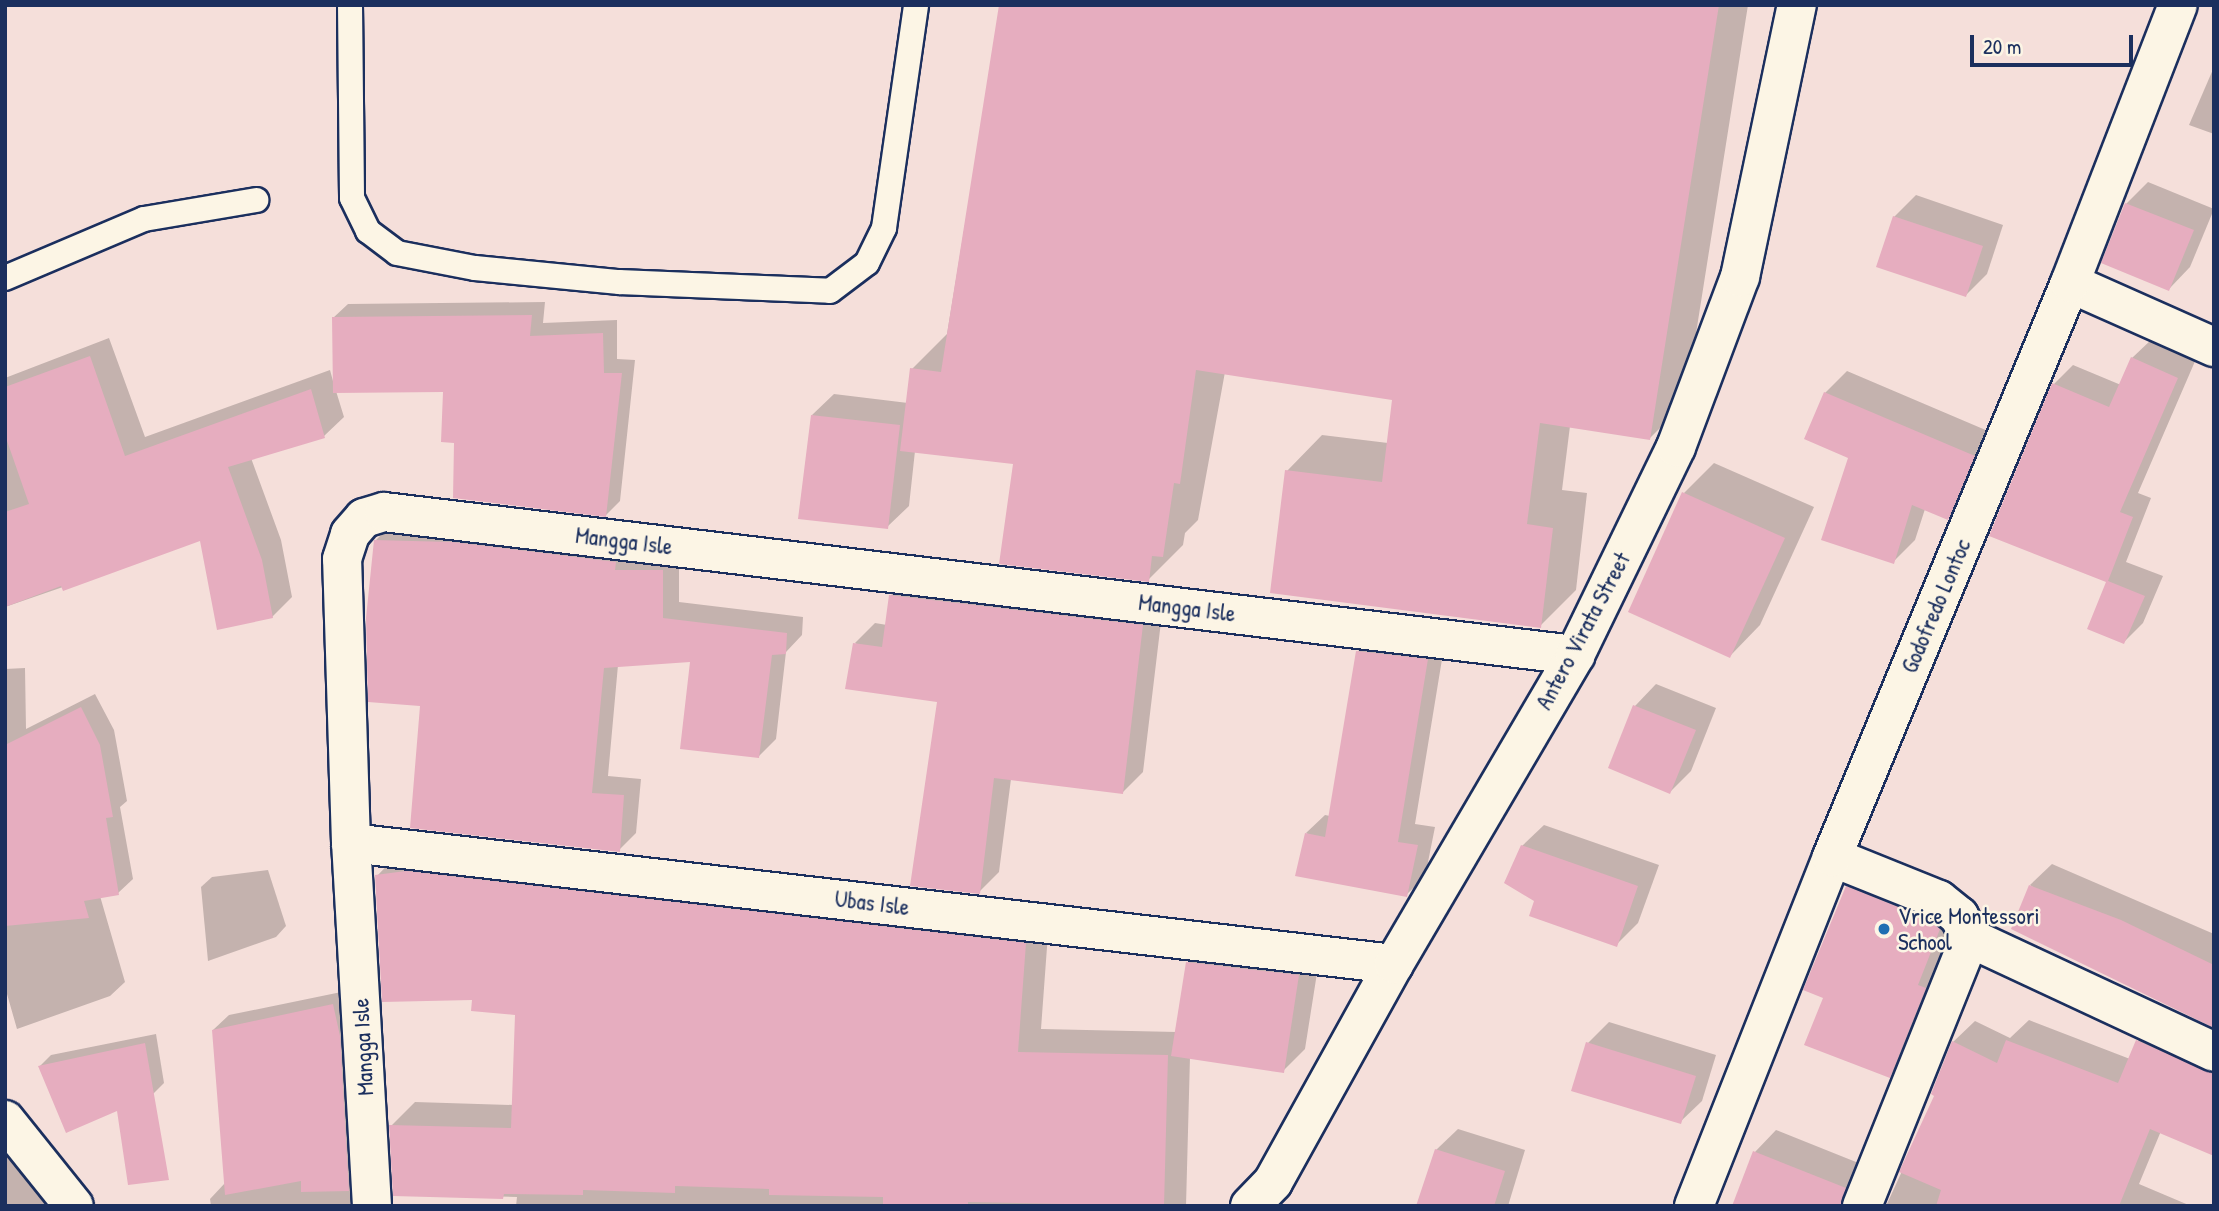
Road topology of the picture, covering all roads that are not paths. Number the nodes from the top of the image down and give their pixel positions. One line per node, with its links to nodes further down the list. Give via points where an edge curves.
1 (350, 5): 2 (lane, via 352,198 368,231 397,253 475,268 619,282 817,291 830,291 867,263 884,228)
2 (916, 5)
3 (1797, 5): 9 (street, Antero Virata Street, via 1740,277 1676,447)
4 (2178, 5): 7 (street, Godofredo Lontoc)
5 (256, 200): 6 (lane, via 144,219)
6 (5, 278)
7 (2070, 283): 8 (street); 11 (street, Godofredo Lontoc)
8 (2214, 347)
9 (1575, 655): 10 (street, Mangga Isle, via 384,512 365,518 350,534 342,559); 13 (street, Antero Virata Street)
10 (351, 843): 13 (street, Ubas Isle); 17 (street, Mangga Isle)
11 (1832, 857): 12 (street, via 1939,900 1959,916); 19 (street, Godofredo Lontoc)
12 (1970, 938): 14 (street); 20 (street)
13 (1394, 964): 18 (street, Antero Virata Street, via 1273,1182)
14 (2214, 1052)
15 (5, 1119): 16 (street)
16 (74, 1206)
17 (372, 1206)
18 (1250, 1206)
19 (1694, 1206)
20 (1861, 1206)

